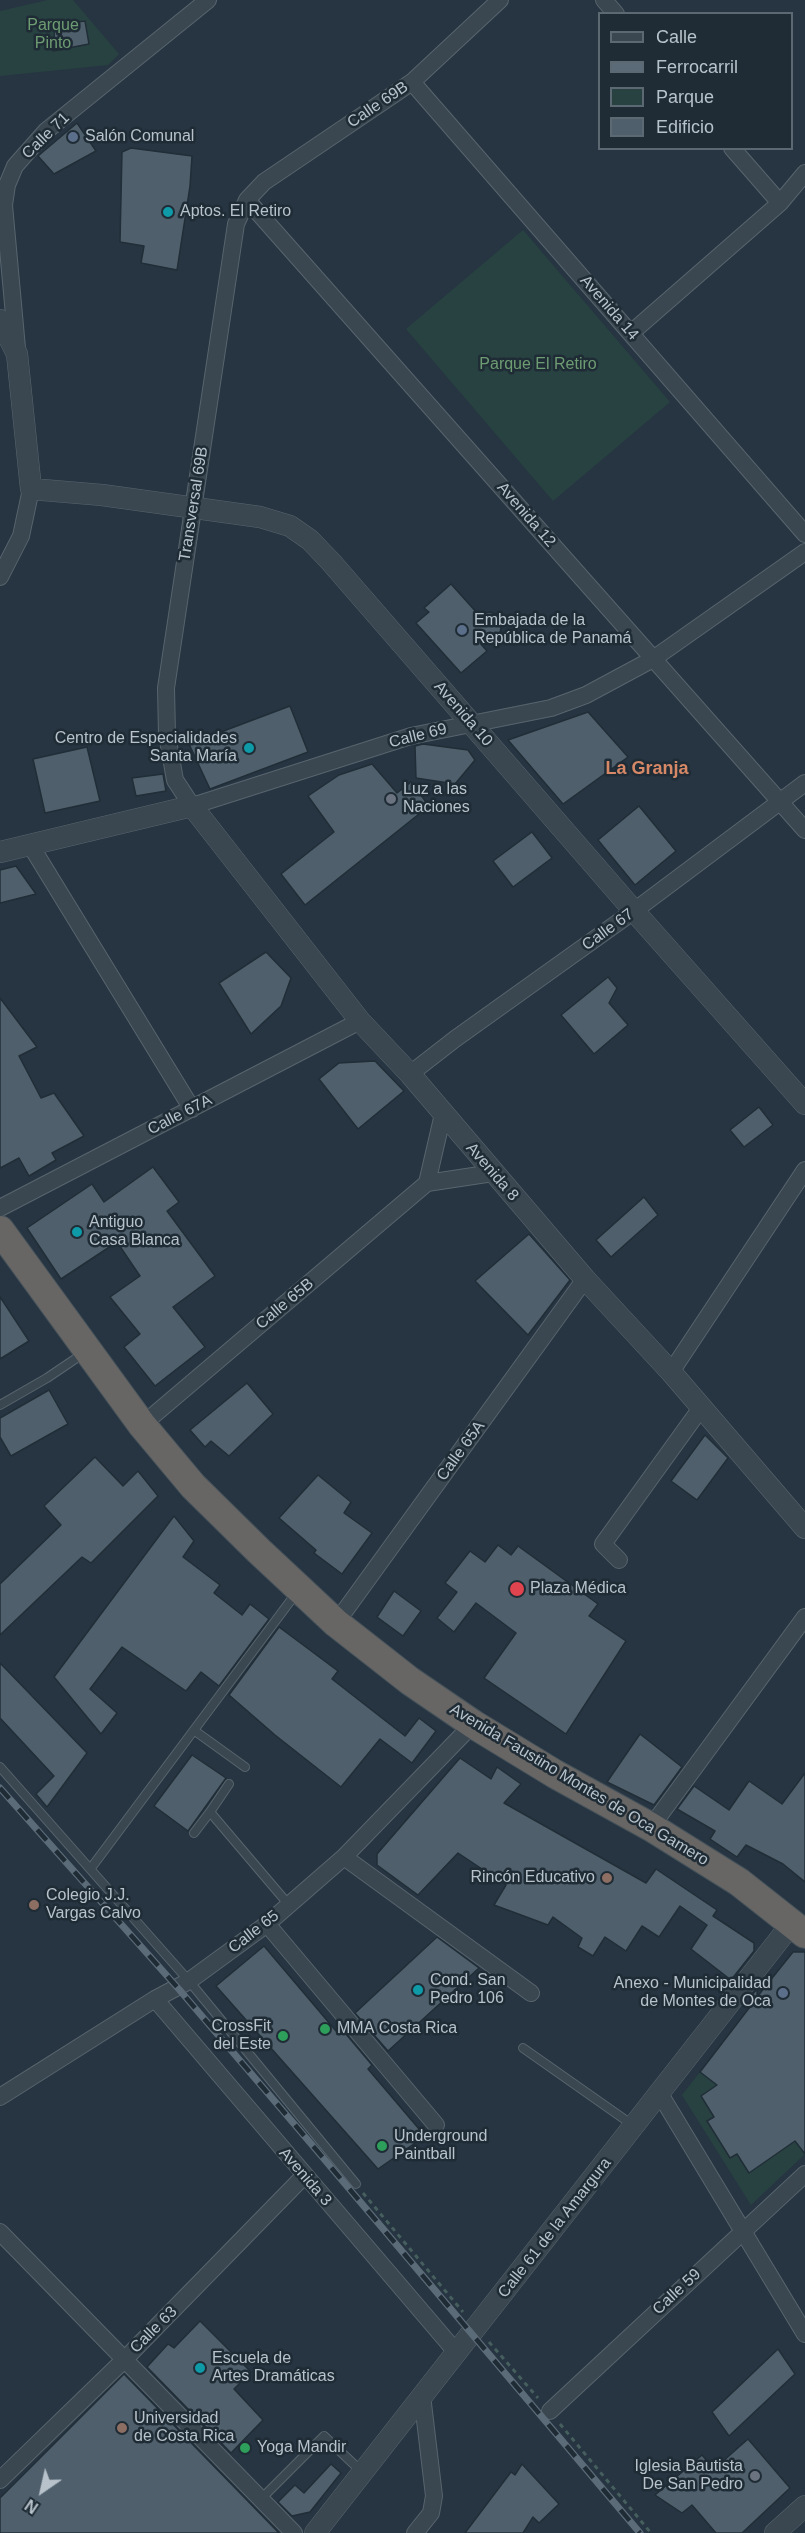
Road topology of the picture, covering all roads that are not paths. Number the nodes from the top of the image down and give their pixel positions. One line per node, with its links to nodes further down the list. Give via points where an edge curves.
1 (208, 0): 12 (street, Calle 71, via 46,131 15,166 4,205)
2 (500, 0): 5 (street, Calle 69B)
3 (604, 0): 4 (street)
4 (614, 12)
5 (412, 82): 8 (street, Calle 69B, via 264,182); 11 (street, Avenida 14)
6 (734, 150): 9 (street)
7 (805, 173): 9 (street)
8 (247, 200): 14 (street, Transversal 69B, via 236,224); 18 (street, Avenida 12)
9 (780, 203): 11 (street)
10 (0, 320): 12 (street)
11 (631, 333): 15 (street, Avenida 14)
12 (17, 354): 13 (street, Calle 71)
13 (31, 489): 14 (street, Avenida 10); 17 (street, Calle 71, via 21,536)
14 (194, 507): 19 (street, Avenida 10, via 260,517 290,526 310,540); 22 (street, Transversal 69B, via 166,687 167,735 175,780)
15 (805, 534)
16 (805, 552): 18 (street, Calle 69)
17 (0, 577)
18 (653, 659): 19 (street, Calle 69, via 586,695 551,708); 21 (street, Avenida 12)
19 (472, 724): 22 (street, Calle 69, via 411,736); 26 (street, Avenida 10)
20 (805, 783): 21 (street, Calle 67)
21 (780, 802): 23 (street, Avenida 12); 26 (street, Calle 67)
22 (192, 806): 24 (street, Calle 69); 27 (street, Avenida 8)
23 (805, 830)
24 (31, 846): 25 (street, Calle 69); 30 (street)
25 (0, 852)
26 (634, 911): 28 (street, Calle 67); 29 (street, Avenida 10)
27 (360, 1022): 28 (street, Avenida 8); 30 (street, Calle 67A)
28 (410, 1074): 31 (street, Avenida 8)
29 (805, 1104)
30 (192, 1109): 35 (street, Calle 67A)
31 (443, 1114): 33 (street, Avenida 8); 34 (street)
32 (805, 1170): 39 (street)
33 (493, 1173): 34 (street); 37 (street, Avenida 8)
34 (427, 1183): 42 (street, Calle 65B)
35 (0, 1208)
36 (0, 1230): 38 (highway, Avenida Faustino Montes de Oca Gamero)
37 (585, 1279): 39 (street, Avenida 8); 47 (street, Calle 65A)
38 (87, 1352): 40 (lane); 42 (highway, Avenida Faustino Montes de Oca Gamero)
39 (671, 1372): 41 (street, Avenida 8)
40 (0, 1405)
41 (701, 1408): 43 (street, Avenida 8); 44 (street, via 603,1544)
42 (142, 1425): 45 (highway, Avenida Faustino Montes de Oca Gamero, via 193,1486)
43 (805, 1528)
44 (619, 1560)
45 (299, 1589): 47 (highway, Avenida Faustino Montes de Oca Gamero); 49 (lane)
46 (805, 1617): 54 (street)
47 (336, 1623): 48 (highway, Avenida Faustino Montes de Oca Gamero)
48 (473, 1724): 54 (highway, Avenida Faustino Montes de Oca Gamero); 56 (street, Calle 65)
49 (195, 1731): 51 (lane); 57 (lane)
50 (0, 1767): 57 (lane)
51 (245, 1767)
52 (229, 1784): 53 (lane)
53 (210, 1812): 55 (lane); 58 (lane)
54 (651, 1827): 60 (highway, Avenida Faustino Montes de Oca Gamero, via 739,1882)
55 (194, 1833)
56 (344, 1857): 58 (street, Calle 65); 62 (street)
57 (92, 1868): 61 (lane)
58 (289, 1905): 59 (street, Calle 65)
59 (267, 1924): 61 (street, Calle 65); 67 (street)
60 (799, 1928): 65 (street, Calle 61 de la Amargura)
61 (189, 1981): 63 (street, Calle 65); 71 (lane)
62 (531, 1993)
63 (154, 1999): 66 (street, Calle 65); 70 (street, Avenida 3)
64 (523, 2048): 68 (lane)
65 (660, 2094): 68 (street, Calle 61 de la Amargura); 72 (street)
66 (0, 2097)
67 (436, 2126)
68 (634, 2126): 75 (street, Calle 61 de la Amargura)
69 (805, 2174): 72 (street, Calle 59)
70 (304, 2176): 75 (street, Avenida 3); 76 (street, Calle 63)
71 (356, 2184)
72 (743, 2231): 74 (street); 78 (street, Calle 59)
73 (0, 2232): 76 (street)
74 (805, 2334)
75 (457, 2353): 77 (street, Calle 61 de la Amargura)
76 (125, 2359): 80 (street, Calle 63); 81 (street)
77 (422, 2395): 79 (street, Calle 61 de la Amargura); 85 (street, via 434,2496 431,2513)
78 (550, 2411)
79 (362, 2473): 81 (lane, via 324,2436); 84 (street, Calle 61 de la Amargura)
80 (0, 2480)
81 (261, 2499): 83 (street)
82 (805, 2505): 86 (street)
83 (294, 2533)
84 (315, 2533)
85 (415, 2533)
86 (775, 2533)

